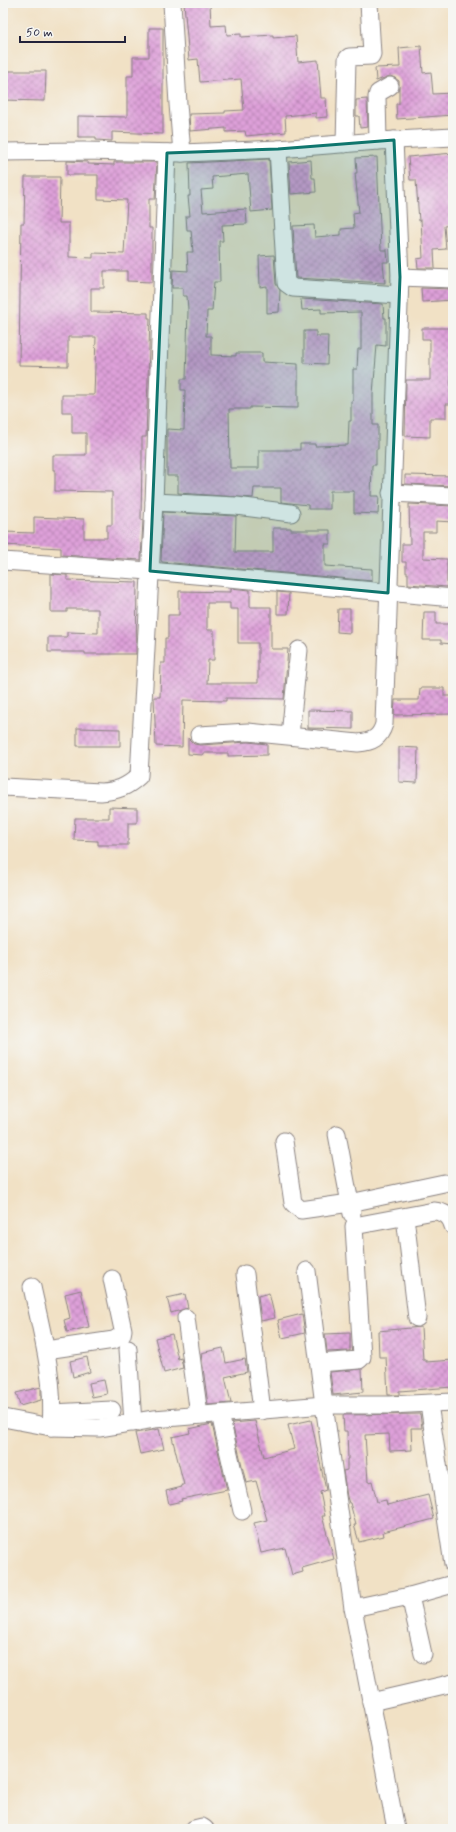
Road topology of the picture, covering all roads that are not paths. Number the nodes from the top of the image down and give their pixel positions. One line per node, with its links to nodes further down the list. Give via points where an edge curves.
1 (172, 3): 9 (street, via 178,104)
2 (369, 3): 6 (street, via 372,54 347,59)
3 (390, 86): 5 (street, via 378,92 377,97)
4 (453, 137): 5 (street)
5 (386, 140): 6 (street); 10 (street)
6 (345, 144): 7 (street)
7 (278, 149): 9 (street); 12 (street, via 286,283 293,288)
8 (3, 152): 9 (street)
9 (175, 153): 15 (street)
10 (400, 277): 11 (street); 12 (street)
11 (453, 279)
12 (399, 295): 13 (street)
13 (391, 493): 14 (street); 19 (street)
14 (453, 496)
15 (154, 502): 16 (street, via 236,506); 18 (street)
16 (291, 513)
17 (3, 561): 18 (street)
18 (150, 571): 19 (street); 24 (street, via 139,776 129,785 116,791)
19 (388, 593): 20 (street); 23 (street, via 382,732 371,742 358,743)
20 (453, 598)
21 (299, 650): 23 (street)
22 (199, 735): 23 (street, via 248,732)
23 (290, 735)
24 (3, 787)
25 (337, 1134): 28 (street)
26 (284, 1141): 28 (street, via 293,1203 297,1208 301,1210)
27 (444, 1183): 28 (street)
28 (350, 1203): 30 (street)
29 (405, 1217): 30 (street); 31 (street, via 434,1211 444,1212 452,1220); 37 (street)
30 (354, 1226): 40 (street, via 362,1357 359,1360)
31 (453, 1226)
32 (307, 1270): 40 (street)
33 (245, 1274): 45 (street)
34 (112, 1279): 39 (street, via 122,1335 114,1340)
35 (32, 1287): 39 (street)
36 (186, 1318): 47 (street)
37 (417, 1318)
38 (128, 1349): 50 (street)
39 (46, 1350): 49 (street)
40 (319, 1363): 43 (street)
41 (453, 1402): 42 (street)
42 (429, 1404): 43 (street); 52 (street)
43 (324, 1405): 45 (street); 55 (street)
44 (112, 1410): 49 (street)
45 (262, 1411): 46 (street)
46 (220, 1414): 47 (street); 51 (street)
47 (199, 1415): 50 (street)
48 (3, 1418): 49 (street)
49 (51, 1420): 50 (street, via 99,1428)
50 (132, 1423)
51 (242, 1511)
52 (453, 1564)
53 (453, 1584): 54 (street)
54 (410, 1596): 55 (street); 56 (street)
55 (353, 1608): 58 (street)
56 (423, 1654)
57 (453, 1683): 58 (street)
58 (371, 1702): 61 (street)
59 (194, 1829): 60 (street)
60 (206, 1829)
61 (396, 1829)

